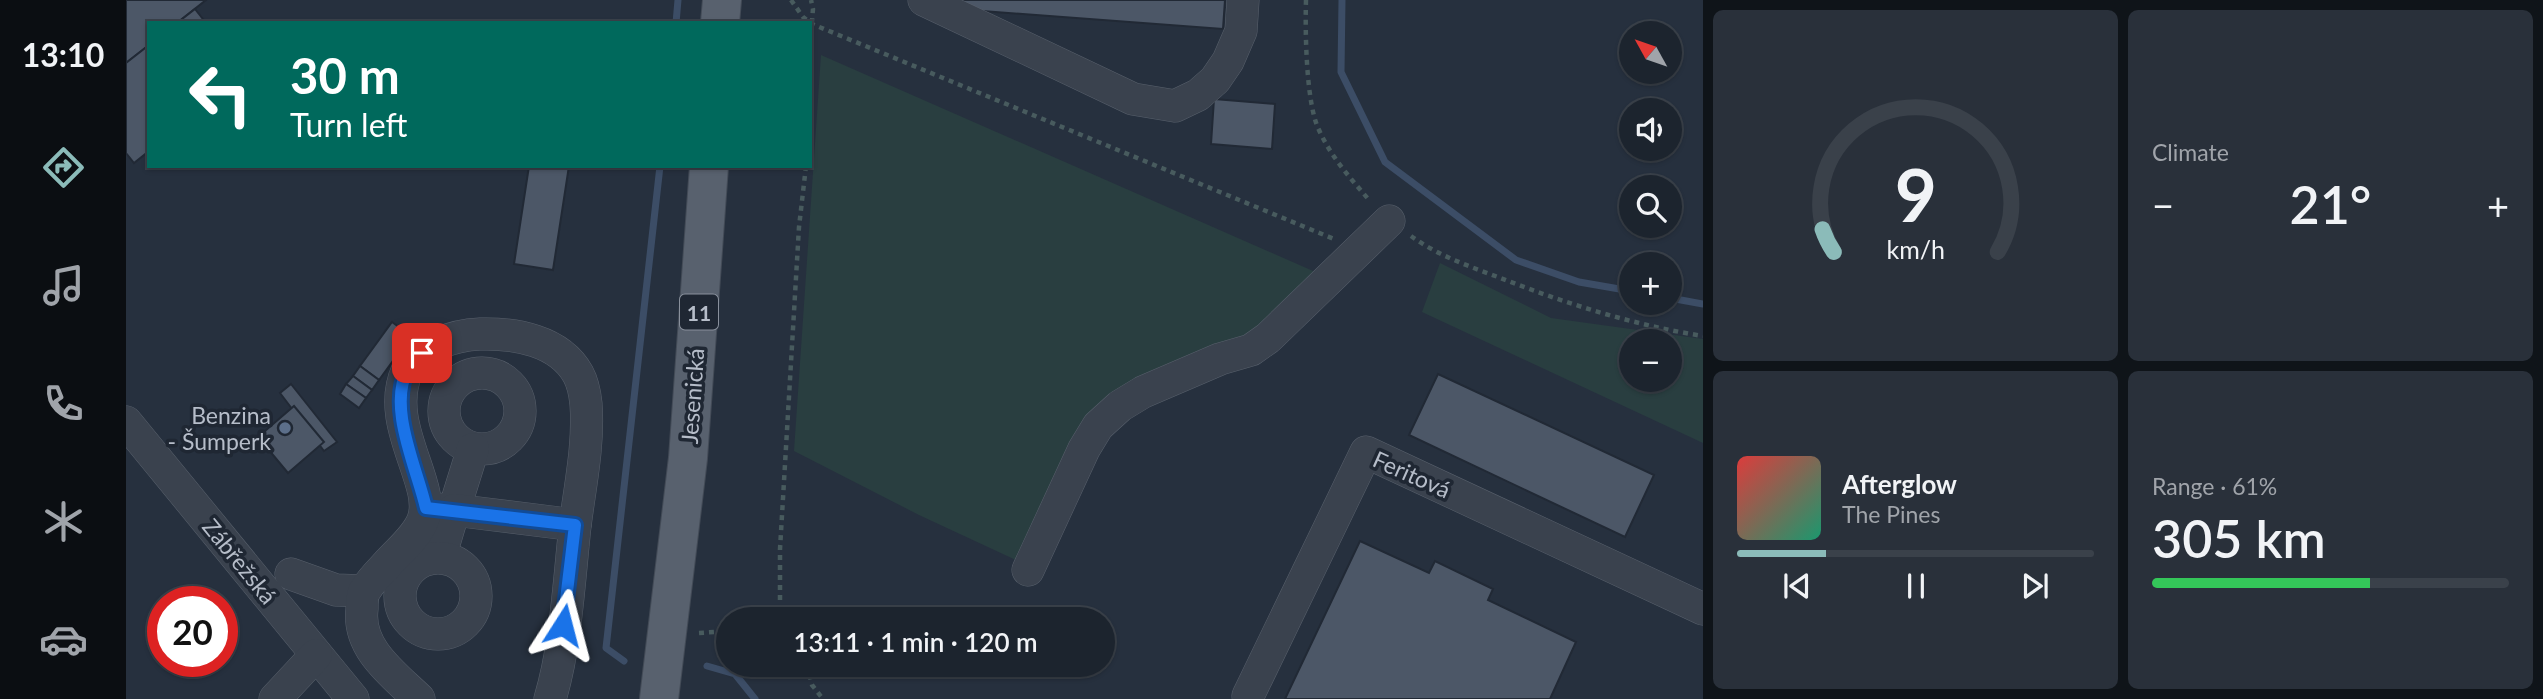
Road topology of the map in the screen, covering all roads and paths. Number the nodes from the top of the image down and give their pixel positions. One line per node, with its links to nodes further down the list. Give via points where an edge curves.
1 (722, 0): 7 (main road)
2 (790, 0): 8 (path)
3 (811, 0): 9 (path)
4 (924, 0): 5 (street, via 1133,99 1175,106 1198,95 1228,61 1241,31)
5 (1243, 0)
6 (1306, 0): 13 (path, via 1308,76 1317,128 1333,156)
7 (720, 21)
8 (808, 21)
9 (812, 21)
10 (812, 24): 14 (path)
11 (709, 168): 18 (main road, Jesenická / 11)
12 (806, 168): 25 (path, via 797,253)
13 (1389, 220): 14 (street); 15 (path, via 1425,246 1568,305)
14 (1358, 249): 22 (street, via 1251,350 1143,392 1098,426)
15 (1703, 336)
16 (126, 422): 29 (street, Zábřežská)
17 (473, 449): 19 (street)
18 (688, 458): 36 (main road, Jesenická / 11); 37 (main road, Jesenická / 11)
19 (440, 509): 20 (street); 20 (street, via 400,412 408,368 422,353 443,342 504,334 538,342 559,353 577,373 584,390 584,446); 21 (street); 24 (street)
20 (575, 525): 35 (street)
21 (440, 557)
22 (1028, 570)
23 (292, 574): 24 (street, via 336,590)
24 (364, 591): 34 (street, via 361,628 365,640)
25 (780, 607)
26 (1703, 609): 31 (street, Feritová, via 1366,452)
27 (716, 632): 28 (path)
28 (699, 633)
29 (317, 655): 32 (street); 33 (street, Zábřežská)
30 (811, 677): 38 (path)
31 (1248, 696)
32 (275, 699)
33 (353, 699)
34 (419, 699)
35 (550, 699)
36 (659, 699)
37 (687, 699)
38 (824, 699)

